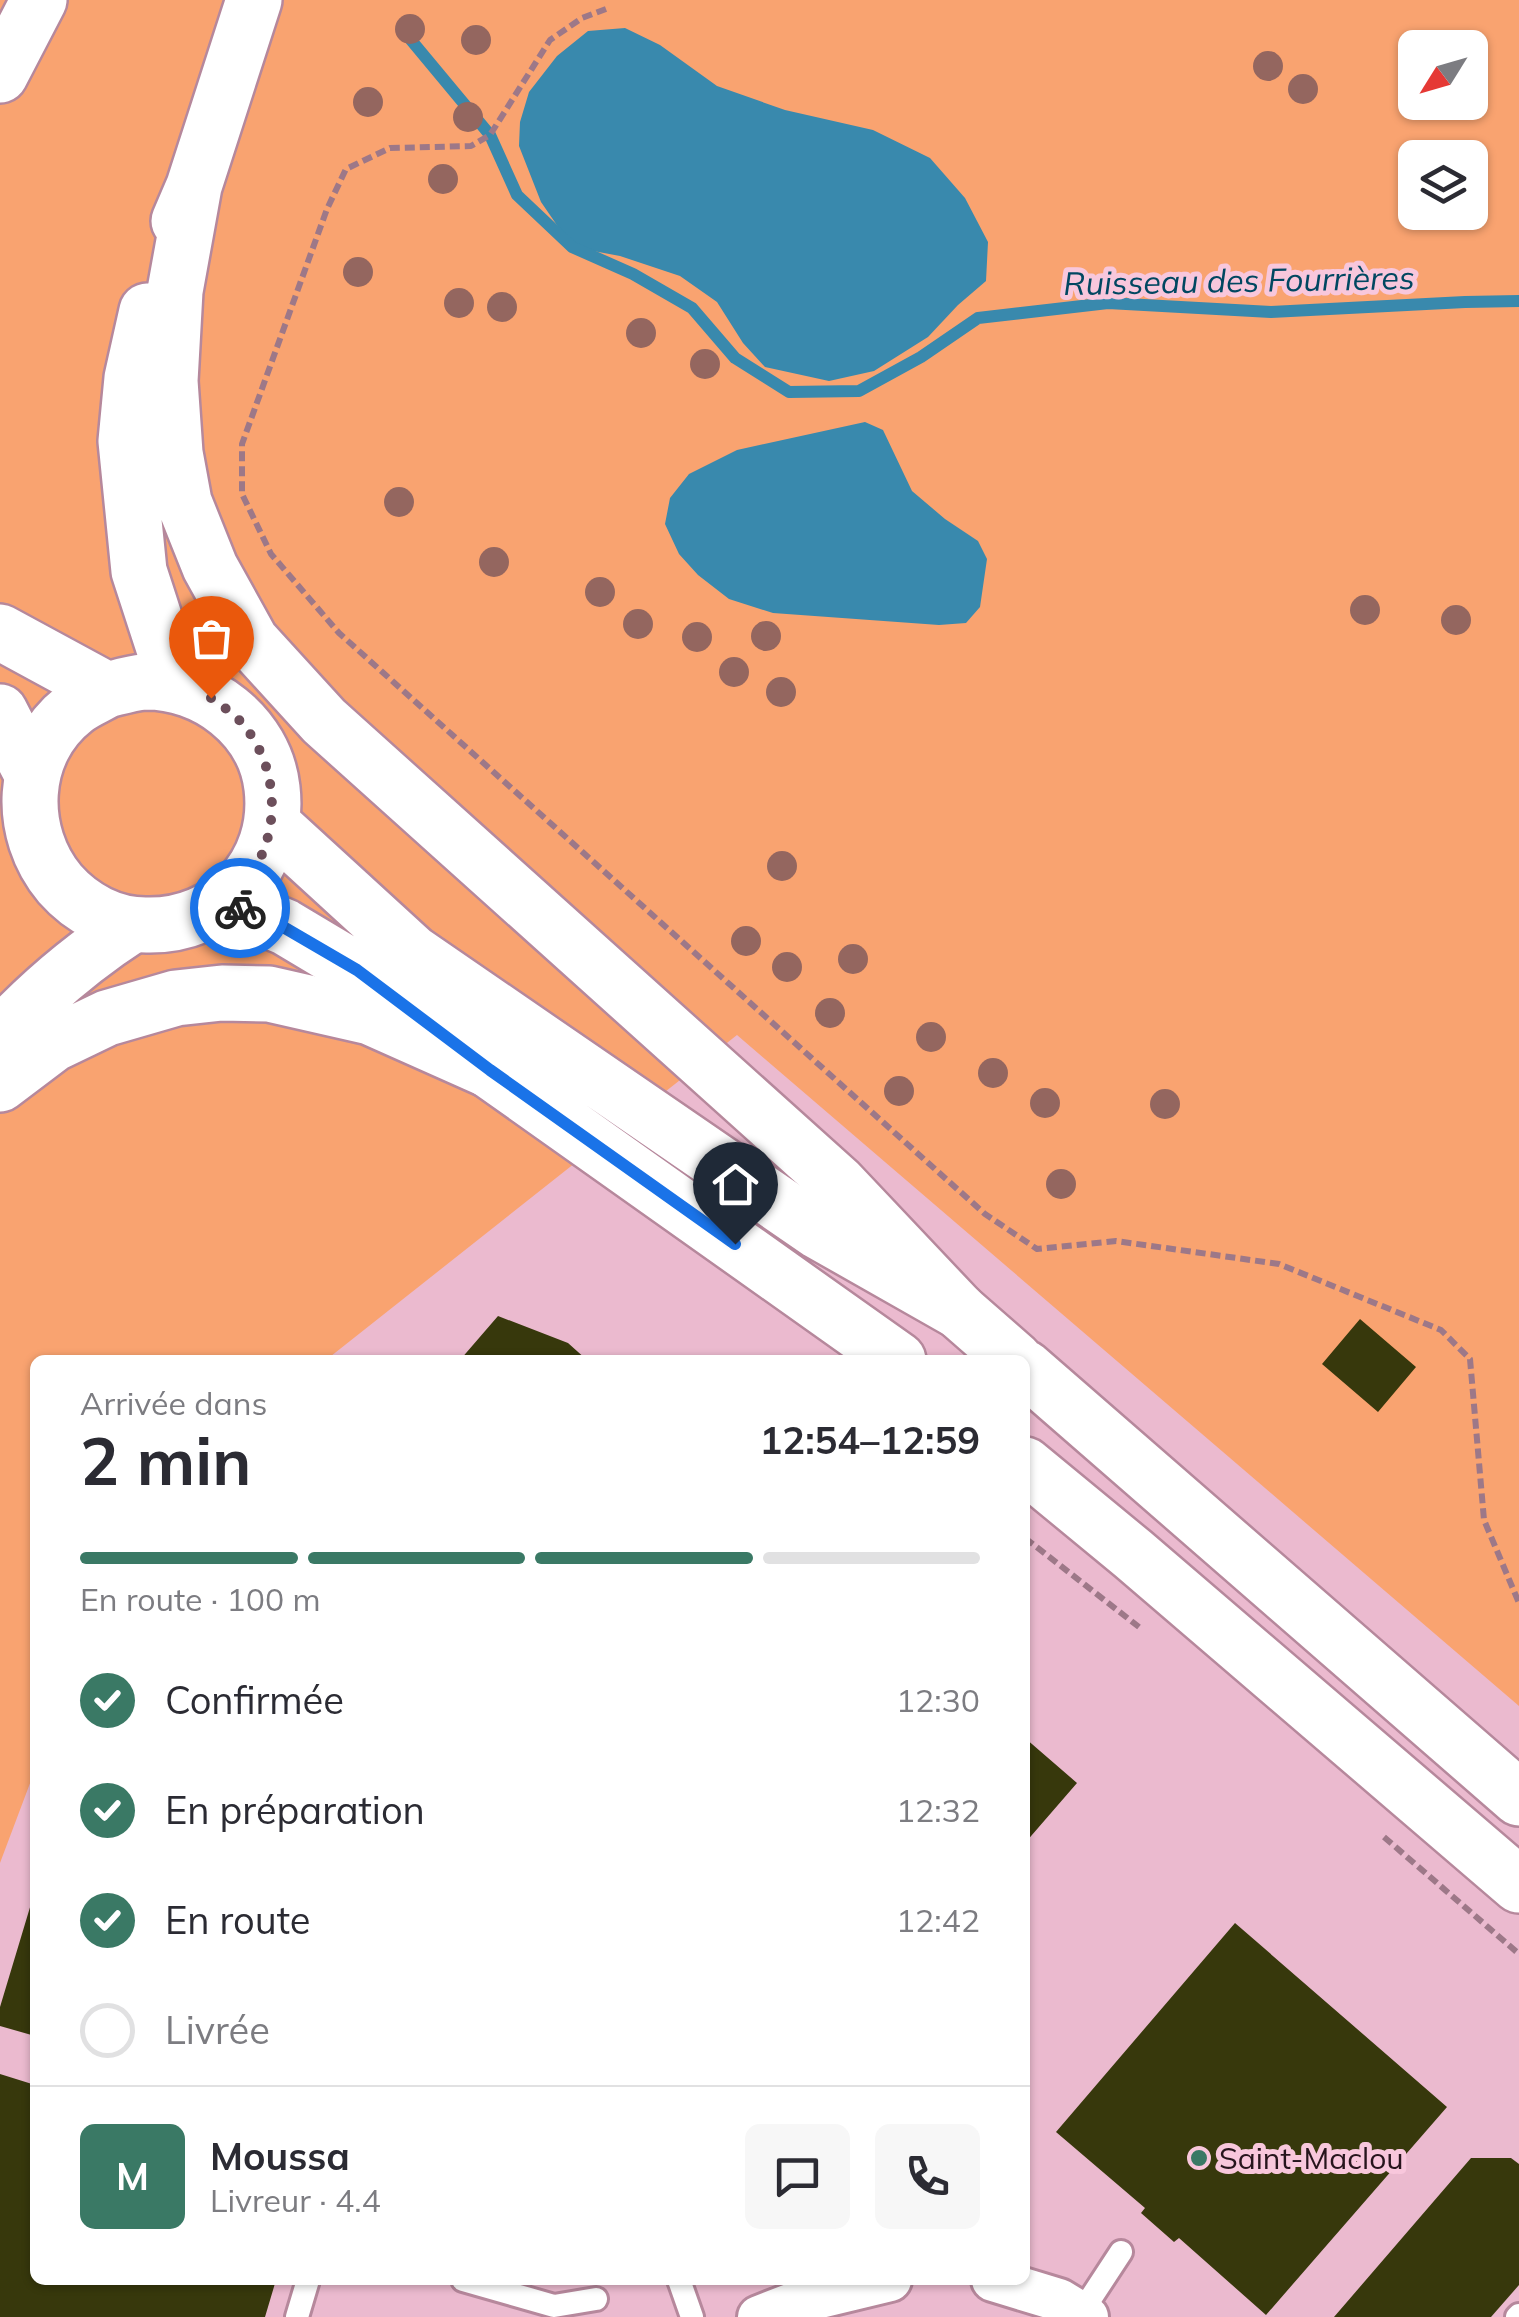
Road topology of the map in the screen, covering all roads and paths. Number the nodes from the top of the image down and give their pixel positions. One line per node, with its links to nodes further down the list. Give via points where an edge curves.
1 (39, 0): 4 (main road)
2 (254, 0): 5 (main road)
3 (606, 9): 23 (path, via 550,40 490,135 471,146 390,148 346,169 242,444 242,494 270,554 339,633 986,1214 1037,1249 1116,1241 1279,1264 1441,1330 1470,1359 1484,1520)
4 (0, 76)
5 (194, 186): 7 (main road, via 153,284 126,442 140,571); 17 (main road, via 174,291 175,453 184,502 210,567 251,641 324,721 838,1183)
6 (0, 632): 8 (main road)
7 (176, 685): 8 (main road, via 142,682); 11 (main road, via 211,698 240,720 261,752 272,787)
8 (108, 690): 10 (main road, via 74,709 48,738)
9 (0, 712): 10 (main road)
10 (32, 774): 13 (main road, via 28,807 49,871 71,897)
11 (272, 824): 12 (main road, via 263,854); 17 (main road, via 413,954 818,1230)
12 (225, 902): 13 (main road, via 165,926); 15 (main road, via 357,970)
13 (132, 925): 14 (main road)
14 (0, 1036)
15 (490, 1070): 16 (main road, via 370,1017 269,994 222,993 107,1018 53,1044); 18 (main road)
16 (0, 1084)
17 (959, 1311): 19 (main road)
18 (891, 1355)
19 (1009, 1355)
20 (1030, 1372): 25 (main road)
21 (1030, 1469): 27 (main road)
22 (1030, 1542): 24 (path)
23 (1519, 1604)
24 (1141, 1628)
25 (1519, 1798)
26 (1374, 1828): 28 (path)
27 (1519, 1885)
28 (1519, 1954)
29 (1122, 2252): 38 (lane)
30 (307, 2285): 39 (lane)
31 (475, 2285): 37 (lane)
32 (681, 2285): 40 (lane)
33 (866, 2285): 36 (street)
34 (1010, 2285): 38 (street)
35 (597, 2299): 37 (lane)
36 (774, 2304)
37 (546, 2312)
38 (1084, 2315)
39 (297, 2317)
40 (692, 2317)

